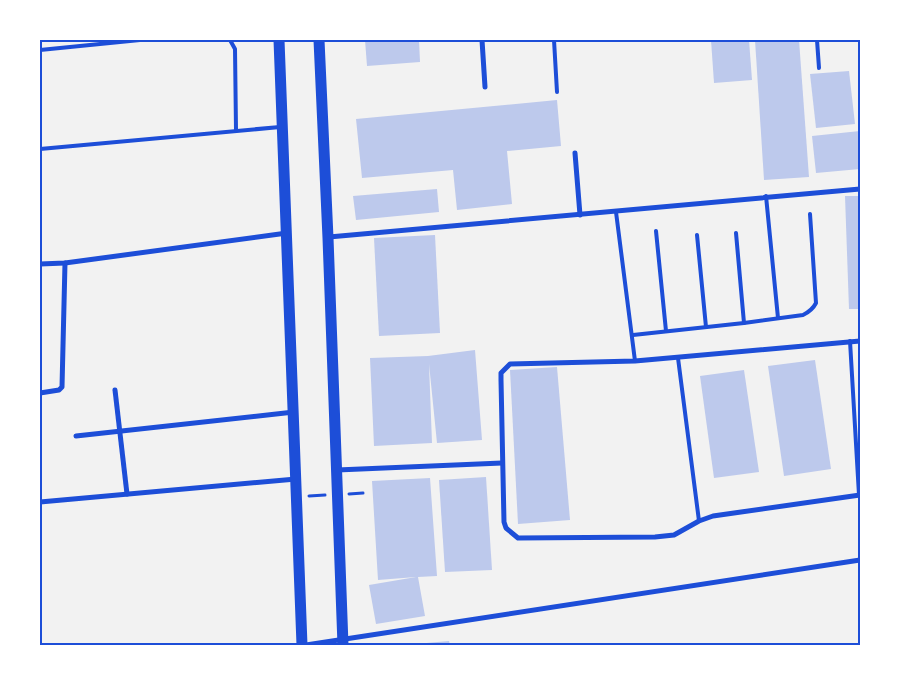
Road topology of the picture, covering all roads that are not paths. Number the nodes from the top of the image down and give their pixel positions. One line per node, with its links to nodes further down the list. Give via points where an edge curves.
1 (140, 40): 8 (lane)
2 (230, 40): 13 (lane, via 235,49)
3 (279, 40): 12 (main road)
4 (318, 40): 25 (main road)
5 (482, 40): 10 (street)
6 (554, 40): 11 (lane)
7 (817, 40): 9 (lane)
8 (40, 50)
9 (819, 68)
10 (485, 87)
11 (556, 92)
12 (283, 126): 13 (lane); 22 (main road)
13 (236, 130): 14 (lane)
14 (40, 149)
15 (576, 153): 20 (street)
16 (860, 189): 17 (street)
17 (766, 196): 18 (street); 28 (lane)
18 (616, 212): 20 (street); 32 (lane)
19 (810, 214): 28 (lane, via 816,303 803,314)
20 (580, 215): 25 (street)
21 (656, 231): 31 (lane)
22 (287, 233): 26 (street); 39 (main road)
23 (736, 233): 29 (lane)
24 (696, 235): 30 (lane)
25 (328, 238): 43 (main road)
26 (65, 262): 27 (street); 38 (street, via 62,387)
27 (40, 264)
28 (778, 318): 29 (lane)
29 (744, 323): 30 (lane)
30 (706, 327): 31 (lane)
31 (666, 330): 32 (lane)
32 (633, 335): 36 (lane)
33 (860, 341): 34 (street)
34 (850, 342): 35 (street); 46 (lane)
35 (678, 358): 36 (street); 48 (lane)
36 (636, 362): 42 (street, via 510,364 501,373)
37 (115, 390): 40 (street)
38 (40, 393)
39 (294, 412): 40 (street); 44 (main road)
40 (120, 432): 41 (street); 45 (street)
41 (76, 436)
42 (502, 463): 43 (street); 48 (street, via 504,522 518,538 655,537 674,535)
43 (337, 470): 50 (main road)
44 (296, 479): 45 (street); 51 (main road)
45 (127, 494): 47 (street)
46 (859, 495): 48 (street, via 713,516)
47 (40, 502)
48 (699, 521)
49 (860, 560): 50 (street)
50 (343, 642): 52 (street)
51 (302, 645)
52 (306, 645)

